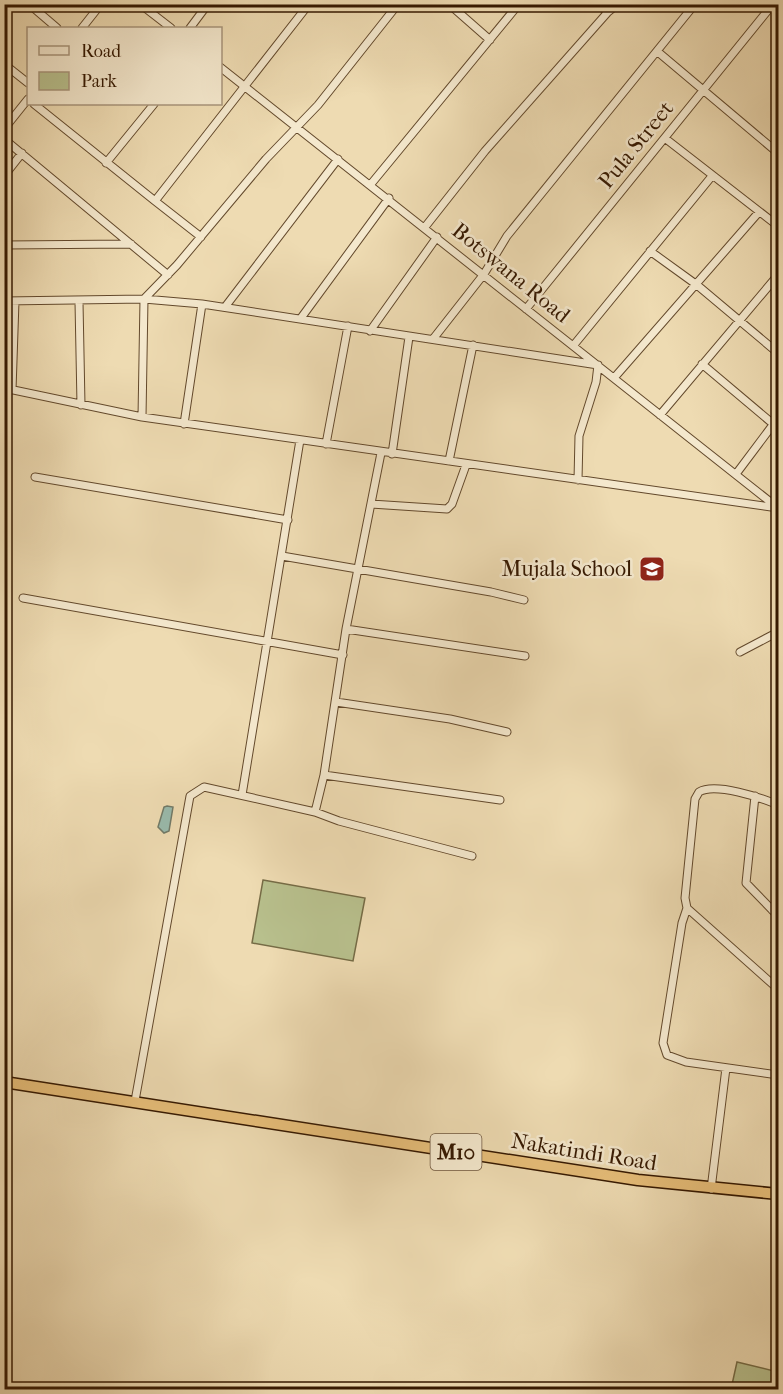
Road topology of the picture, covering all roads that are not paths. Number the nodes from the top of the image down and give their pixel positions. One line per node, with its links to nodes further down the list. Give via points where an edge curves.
1 (29, 4): 14 (street)
2 (101, 4): 15 (street)
3 (140, 4): 16 (street)
4 (208, 4): 17 (street)
5 (309, 4): 23 (street)
6 (398, 4): 28 (street)
7 (449, 4): 18 (street)
8 (519, 4): 18 (street)
9 (597, 4): 13 (street)
10 (618, 4): 13 (street)
11 (695, 4): 19 (street)
12 (773, 4): 24 (street, Pula Street)
13 (608, 12): 43 (street, via 485,151)
14 (56, 27)
15 (83, 27)
16 (170, 27)
17 (191, 27)
18 (490, 40): 38 (street)
19 (658, 52): 24 (street); 49 (street, via 507,237)
20 (4, 64): 22 (street)
21 (222, 69): 23 (street, Botswana Road)
22 (27, 83)
23 (245, 86): 28 (street, Botswana Road); 40 (street)
24 (705, 89): 31 (street, Pula Street); 33 (street)
25 (27, 100): 29 (street)
26 (35, 105): 35 (street)
27 (153, 105): 35 (street)
28 (299, 128): 34 (street, Botswana Road); 44 (street, via 278,146)
29 (4, 129)
30 (4, 139): 32 (street)
31 (666, 139): 37 (street); 59 (street, Pula Street)
32 (22, 153): 36 (street); 46 (street)
33 (778, 153)
34 (338, 159): 38 (street, Botswana Road); 58 (street)
35 (106, 163): 40 (street)
36 (4, 176)
37 (712, 176): 41 (street); 48 (street)
38 (371, 184): 39 (street, Botswana Road)
39 (389, 198): 43 (street, Botswana Road); 60 (street)
40 (155, 201): 44 (street)
41 (759, 212): 42 (street); 52 (street)
42 (778, 226)
43 (425, 228): 45 (street, Botswana Road)
44 (201, 237): 50 (street)
45 (437, 237): 49 (street, Botswana Road); 63 (street)
46 (131, 244): 47 (street); 50 (street)
47 (4, 245)
48 (650, 250): 52 (street); 67 (street)
49 (484, 274): 59 (street, Botswana Road); 65 (street)
50 (168, 275): 53 (street)
51 (778, 275): 61 (street)
52 (697, 285): 61 (street); 71 (street)
53 (144, 299): 56 (street); 57 (street); 75 (street)
54 (4, 301): 55 (street)
55 (15, 301): 56 (street); 72 (street)
56 (79, 302): 73 (street)
57 (201, 304): 58 (street); 77 (street)
58 (225, 307): 60 (street)
59 (526, 309): 67 (street, Botswana Road)
60 (301, 318): 62 (street)
61 (738, 321): 68 (street); 69 (street)
62 (348, 326): 63 (street); 80 (street)
63 (370, 331): 64 (street)
64 (409, 337): 65 (street); 82 (street)
65 (433, 339): 66 (street)
66 (473, 345): 70 (street); 83 (street)
67 (573, 346): 70 (street, Botswana Road)
68 (778, 353)
69 (702, 364): 74 (street); 78 (street)
70 (598, 365): 71 (street, Botswana Road); 87 (street, via 579,435)
71 (614, 378): 74 (street, Botswana Road)
72 (8, 389): 73 (street)
73 (81, 405): 75 (street)
74 (660, 415): 85 (street, Botswana Road)
75 (142, 417): 77 (street)
76 (778, 418): 78 (street)
77 (184, 424): 79 (street)
78 (776, 427): 85 (street)
79 (300, 440): 80 (street); 90 (street)
80 (326, 444): 81 (street)
81 (381, 453): 82 (street); 88 (street)
82 (392, 454): 83 (street)
83 (449, 461): 84 (street)
84 (466, 465): 87 (street); 88 (street, via 447,509)
85 (736, 474): 89 (street, Botswana Road)
86 (35, 477): 90 (street)
87 (578, 480): 89 (street)
88 (371, 504): 92 (street)
89 (778, 508)
90 (288, 520): 91 (street)
91 (282, 556): 92 (street); 97 (street)
92 (358, 571): 94 (street); 95 (street)
93 (23, 598): 97 (street)
94 (524, 600)
95 (346, 628): 99 (street); 100 (street)
96 (778, 632): 98 (street)
97 (265, 642): 99 (street); 104 (street)
98 (740, 652)
99 (343, 655): 101 (street)
100 (525, 656)
101 (336, 702): 102 (street); 103 (street)
102 (507, 732)
103 (324, 775): 106 (street); 108 (street)
104 (242, 795): 108 (street); 118 (street, via 204,787 190,796)
105 (755, 796): 107 (street); 111 (street, via 712,788 699,792 695,799); 112 (street, via 746,883)
106 (500, 800)
107 (778, 805)
108 (315, 812): 109 (street)
109 (472, 856)
110 (778, 903): 112 (street)
111 (687, 908): 114 (street); 115 (street, via 663,1043 667,1056)
112 (772, 910): 113 (street)
113 (778, 916)
114 (778, 989)
115 (726, 1068): 116 (street); 119 (street)
116 (778, 1075)
117 (4, 1082): 118 (highway, M10)
118 (135, 1101): 119 (highway, Nakatindi Road / M10, via 586,1173)
119 (711, 1189): 120 (highway, Nakatindi Road / M10)
120 (778, 1194)

